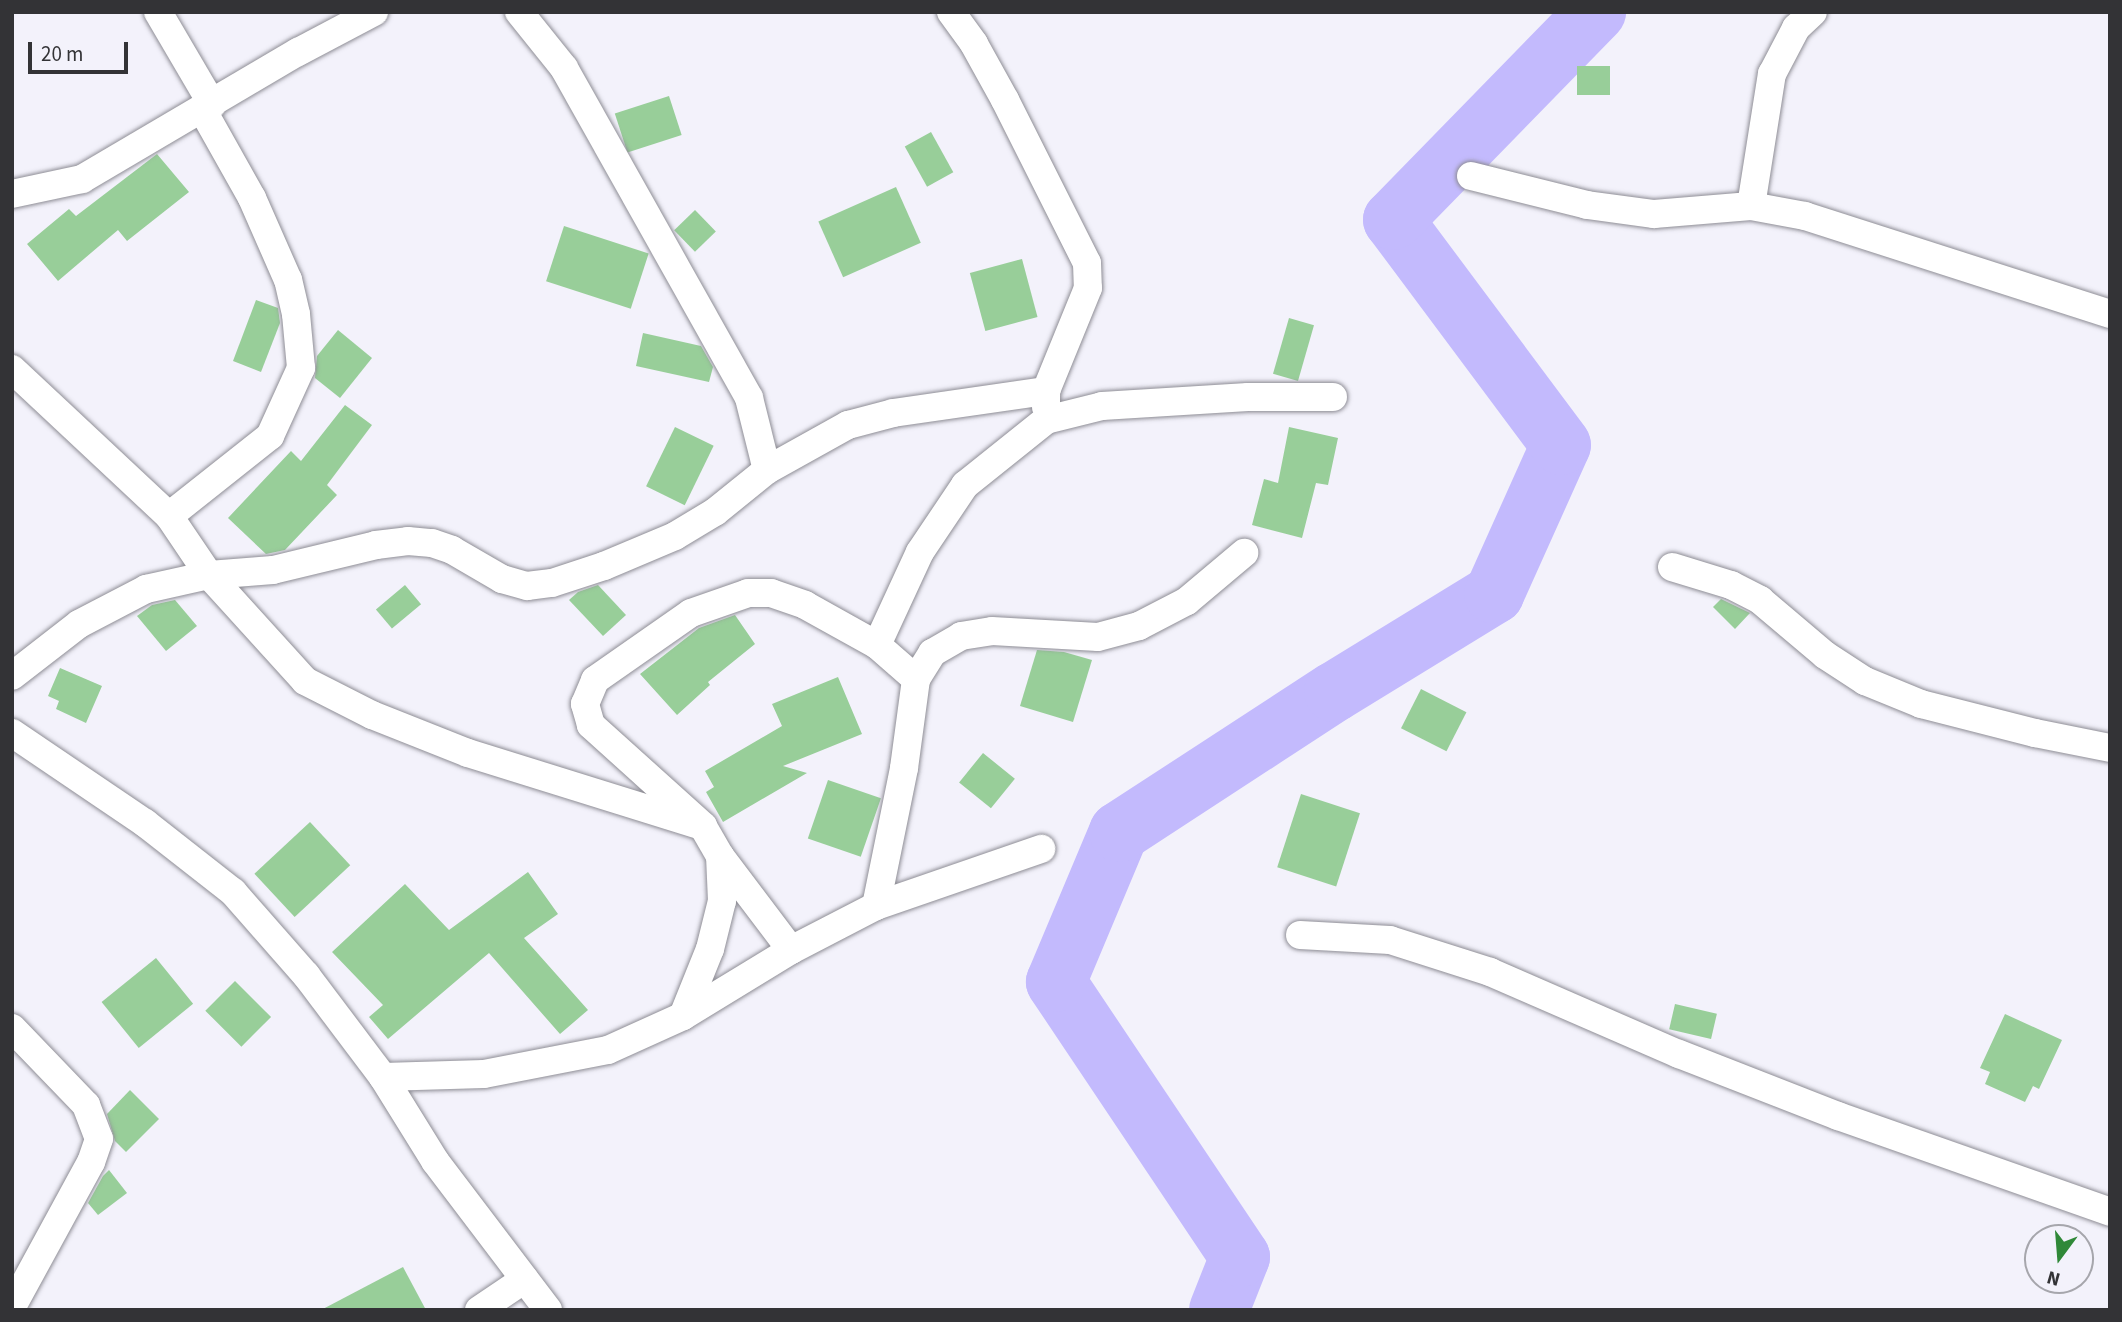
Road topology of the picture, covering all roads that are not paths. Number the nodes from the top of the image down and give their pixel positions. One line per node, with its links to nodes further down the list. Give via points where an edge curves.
1 (158, 12): 6 (street)
2 (374, 12): 6 (street)
3 (519, 12): 15 (street, via 564,68 749,398)
4 (951, 12): 12 (street, via 1005,100 1087,263 1088,288)
5 (1813, 12): 9 (street, via 1796,28 1772,74)
6 (207, 107): 8 (street, via 82,178); 16 (street, via 288,280 301,368 270,436)
7 (1471, 176): 9 (street, via 1587,205 1654,214)
8 (12, 194)
9 (1751, 206): 10 (street, via 1805,216)
10 (2110, 314)
11 (14, 378): 16 (street)
12 (1046, 391): 14 (street); 15 (street, via 892,413 848,425)
13 (1333, 397): 14 (street, via 1102,406)
14 (1046, 420): 20 (street, via 965,485 920,552)
15 (767, 470): 19 (street, via 676,536 552,583 527,586 502,579 452,550 408,541 272,570)
16 (169, 516): 19 (street)
17 (1244, 553): 22 (street, via 1187,601 1139,626 1098,637 992,631 961,636 932,653)
18 (1672, 567): 24 (street, via 1731,585 1760,600 1825,656 1866,681 1921,704)
19 (209, 575): 21 (street, via 146,589 79,624); 25 (street, via 305,681 361,710 468,753)
20 (877, 645): 22 (street); 25 (street, via 805,605 771,593 748,593 691,613 595,680 585,704 591,725)
21 (13, 669)
22 (916, 678): 28 (street, via 904,768)
23 (12, 733): 33 (street, via 145,823 233,892 306,975)
24 (2110, 748)
25 (703, 826): 27 (street)
26 (1041, 849): 28 (street)
27 (720, 856): 30 (street); 31 (street, via 722,901 710,949)
28 (876, 906): 30 (street)
29 (1300, 935): 34 (street, via 1390,940 1490,972 1679,1054 1838,1116)
30 (790, 950): 31 (street)
31 (683, 1016): 33 (street, via 608,1050 484,1074)
32 (12, 1028): 36 (street, via 86,1105 99,1139)
33 (383, 1077): 35 (street, via 435,1161)
34 (2110, 1212)
35 (525, 1279): 37 (street); 38 (street)
36 (21, 1307)
37 (479, 1310)
38 (548, 1310)

